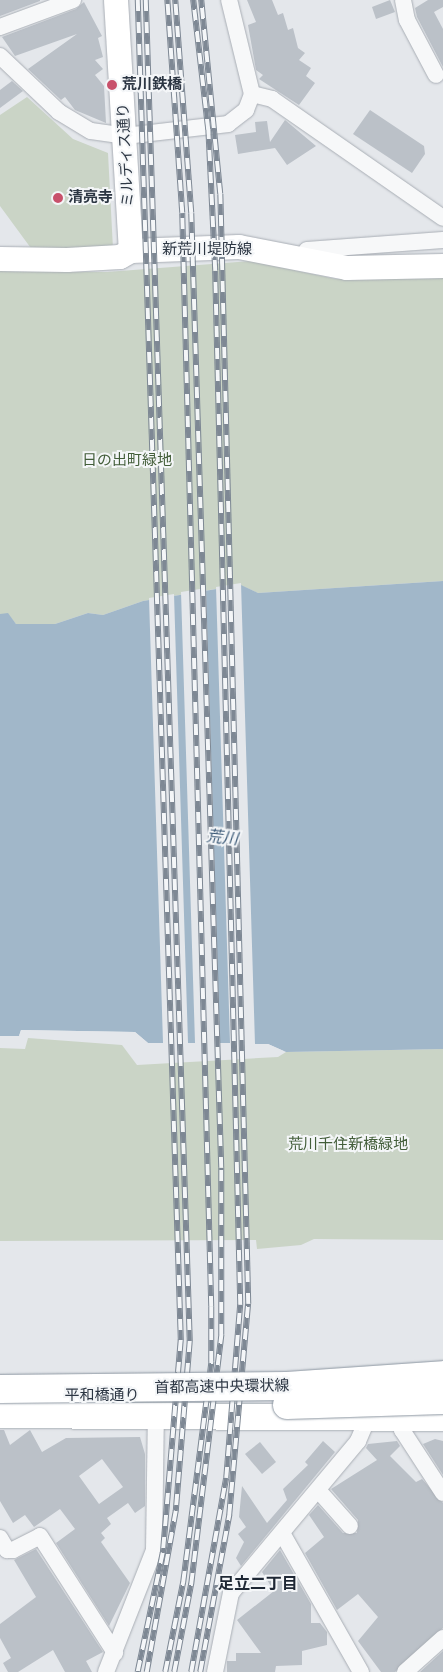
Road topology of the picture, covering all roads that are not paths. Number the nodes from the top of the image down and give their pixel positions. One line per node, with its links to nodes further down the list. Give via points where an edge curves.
1 (73, 0): 5 (street)
2 (116, 0): 9 (main road, ミルディス通り)
3 (229, 0): 8 (street)
4 (403, 0): 7 (street, via 407,20)
5 (0, 27)
6 (0, 56): 9 (street, via 79,126)
7 (436, 75)
8 (252, 94): 9 (street, via 246,110 228,124); 10 (street, via 272,99)
9 (125, 136): 12 (main road, ミルディス通り)
10 (443, 218)
11 (443, 240): 14 (street, via 307,250)
12 (132, 251): 13 (main road, 新荒川堤防線, via 120,257); 14 (main road, 新荒川堤防線, via 239,247)
13 (0, 259)
14 (300, 259): 15 (main road, 新荒川堤防線, via 347,268)
15 (443, 266)
16 (443, 1375): 18 (highway, 首都高速中央環状線, bridge, via 287,1386)
17 (443, 1387): 19 (main road, 平和橋通り, via 196,1396)
18 (0, 1389)
19 (0, 1396)
20 (443, 1400): 21 (highway, 首都高速中央環状線, bridge)
21 (0, 1406)
22 (0, 1415): 23 (main road, 平和橋通り)
23 (156, 1415): 25 (main road, 平和橋通り); 33 (street, via 154,1550)
24 (443, 1418): 26 (main road, 平和橋通り)
25 (367, 1420): 26 (main road, 平和橋通り); 27 (street, via 365,1432)
26 (402, 1420): 28 (street, via 402,1430)
27 (318, 1490): 29 (street); 30 (street)
28 (443, 1492)
29 (350, 1526)
30 (282, 1533): 35 (street, via 231,1592); 36 (street)
31 (0, 1538): 33 (street, via 7,1550 13,1550 40,1536)
32 (443, 1638): 37 (street)
33 (115, 1653): 34 (street)
34 (106, 1672)
35 (215, 1672)
36 (361, 1672)
37 (405, 1672)

